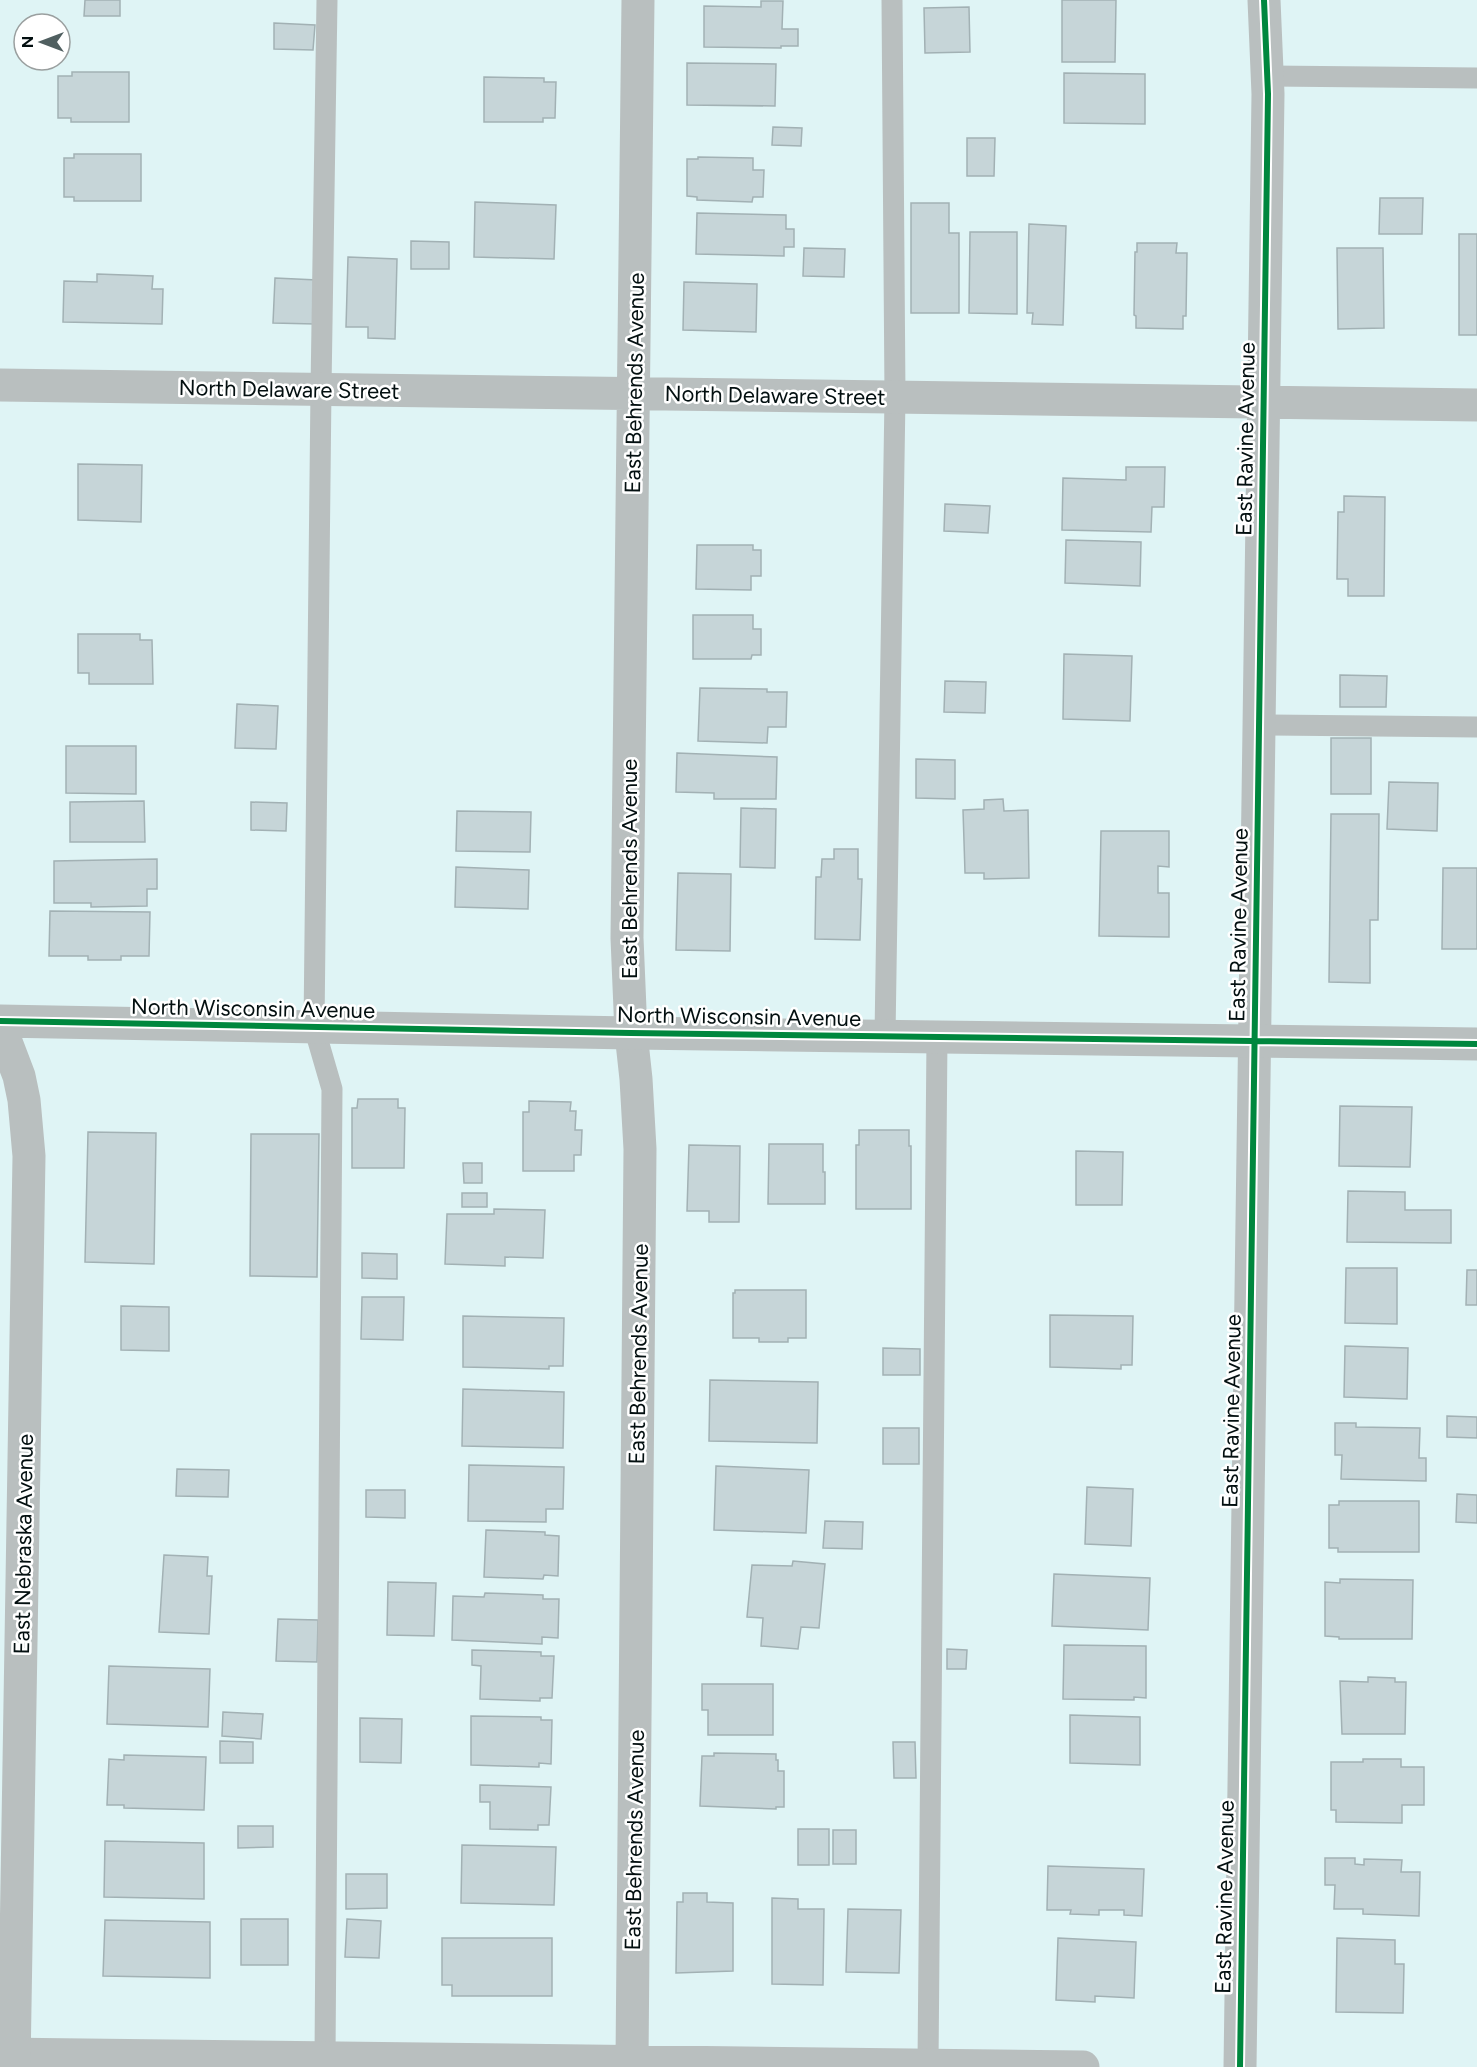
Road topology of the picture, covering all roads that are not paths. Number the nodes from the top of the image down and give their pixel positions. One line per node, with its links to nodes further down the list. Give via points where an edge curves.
1 (327, 0): 8 (lane)
2 (638, 0): 9 (street, East Behrends Avenue)
3 (892, 0): 10 (lane)
4 (1264, 0): 5 (street, East Ravine Avenue)
5 (1268, 76): 6 (lane); 11 (street, East Ravine Avenue)
6 (1477, 78)
7 (0, 385): 8 (street, North Delaware Street)
8 (321, 389): 9 (street, North Delaware Street); 16 (lane)
9 (634, 393): 10 (street, North Delaware Street); 17 (street, East Behrends Avenue, via 627,938)
10 (895, 397): 11 (street, North Delaware Street); 18 (lane)
11 (1263, 402): 12 (street, North Delaware Street); 13 (street, East Ravine Avenue)
12 (1477, 405)
13 (1259, 725): 14 (lane); 20 (street, East Ravine Avenue)
14 (1477, 727)
15 (0, 1024): 16 (street, North Wisconsin Avenue); 22 (street, East Nebraska Avenue, via 20,1084 29,1156)
16 (314, 1027): 17 (street, North Wisconsin Avenue); 23 (lane, via 332,1089)
17 (631, 1033): 18 (street, North Wisconsin Avenue); 24 (street, East Behrends Avenue, via 640,1149)
18 (885, 1036): 19 (street, North Wisconsin Avenue)
19 (937, 1037): 20 (street, North Wisconsin Avenue); 26 (lane)
20 (1255, 1041): 21 (street, North Wisconsin Avenue); 29 (street, East Ravine Avenue)
21 (1477, 1044)
22 (10, 2059): 23 (street)
23 (342, 2061): 25 (street)
24 (632, 2061): 25 (street); 27 (street)
25 (425, 2063)
26 (928, 2065): 27 (street); 28 (street)
27 (887, 2066)
28 (1083, 2067)
29 (1240, 2067)

